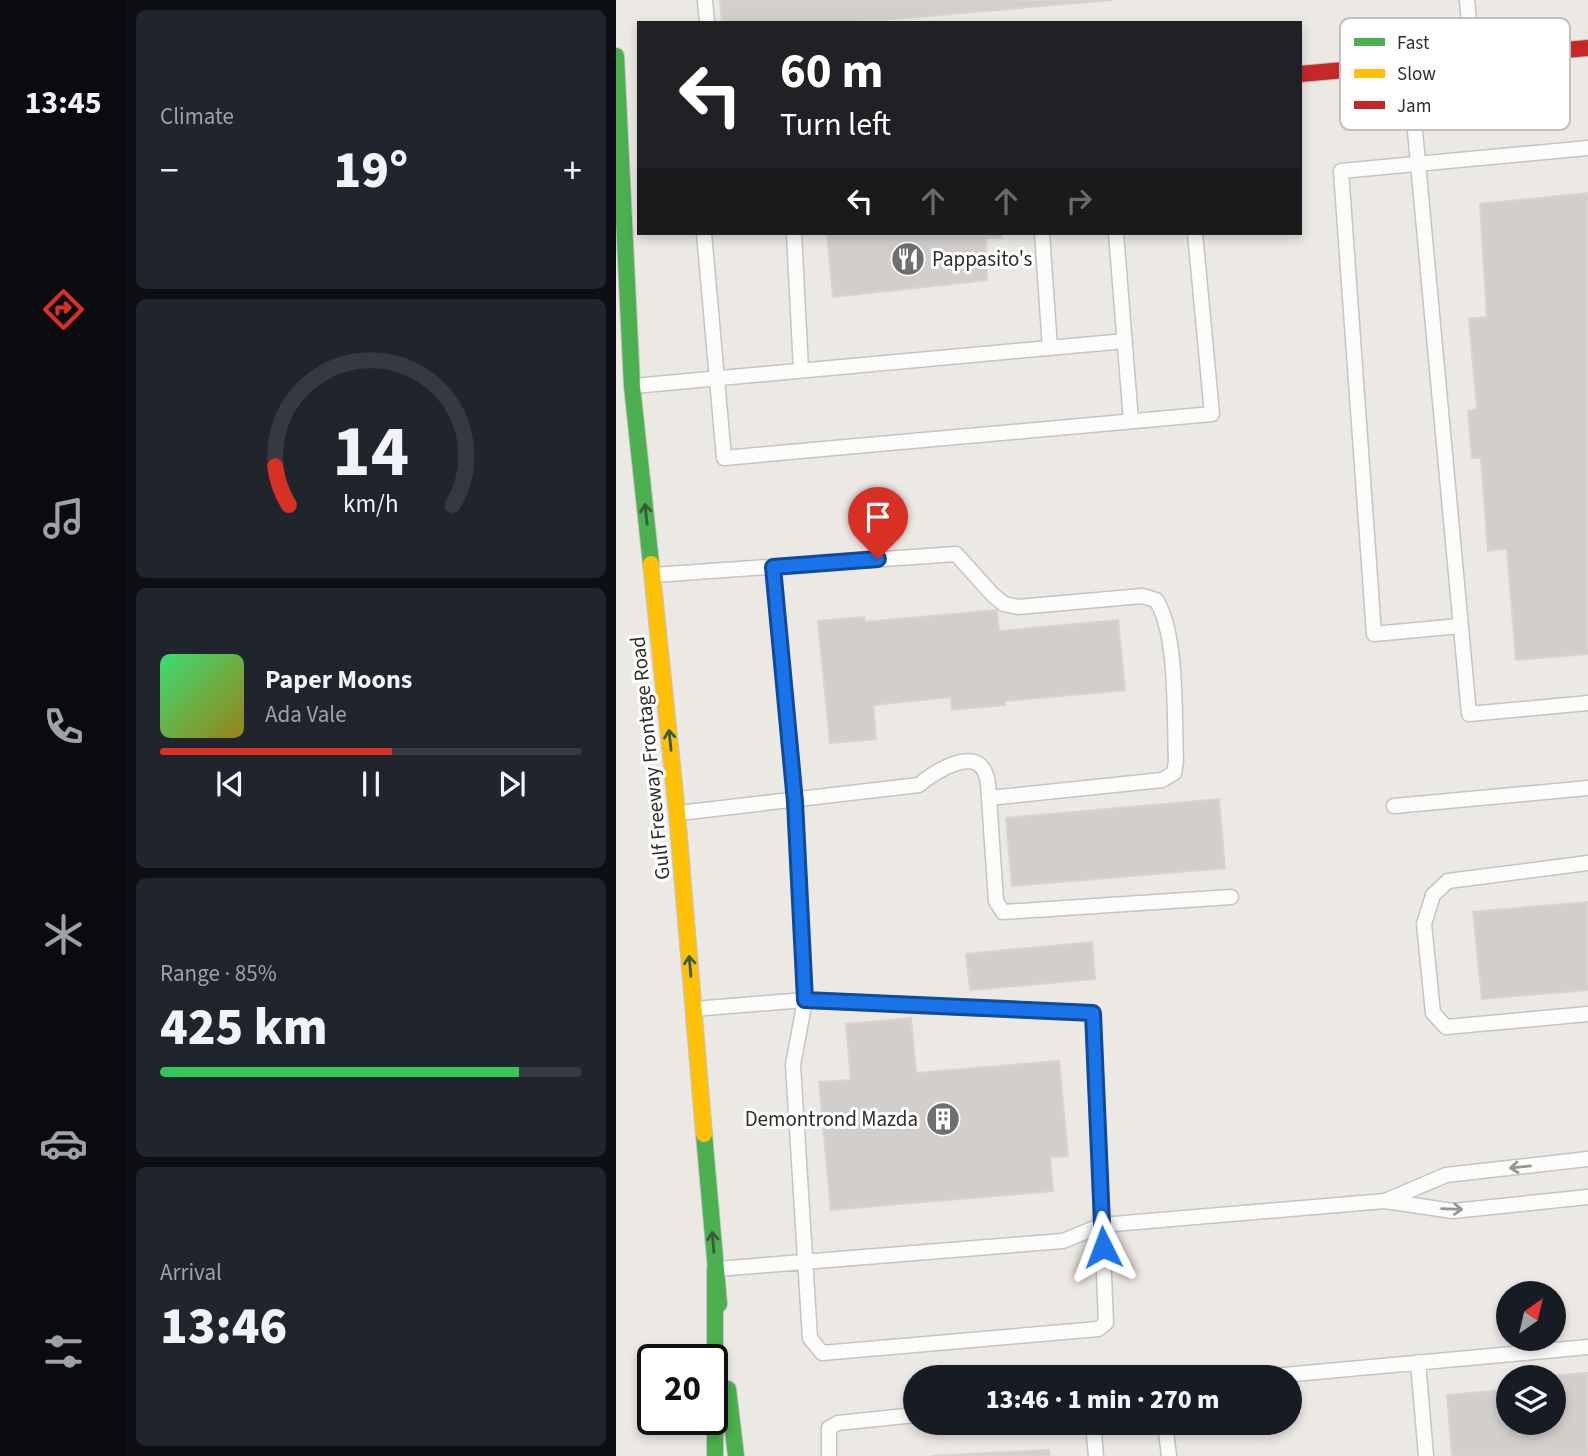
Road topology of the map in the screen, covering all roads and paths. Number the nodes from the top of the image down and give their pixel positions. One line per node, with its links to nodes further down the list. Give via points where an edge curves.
1 (705, 0): 4 (lane)
2 (1467, 0): 3 (lane)
3 (1469, 18)
4 (707, 21)
5 (1588, 48): 6 (main road)
6 (1570, 50)
7 (616, 56): 12 (main road, Gulf Freeway Frontage Road)
8 (1340, 71): 9 (main road)
9 (1302, 74)
10 (1415, 130): 14 (lane)
11 (637, 138): 12 (main road)
12 (621, 140): 24 (main road, Gulf Freeway Frontage Road)
13 (1588, 148): 14 (lane)
14 (1418, 164): 28 (lane); 28 (lane, via 1341,171 1374,634)
15 (704, 235): 23 (lane)
16 (793, 235): 22 (lane)
17 (1042, 235): 21 (lane)
18 (1116, 235): 20 (lane)
19 (1195, 235): 25 (lane, via 1212,414)
20 (1125, 341): 21 (lane); 25 (lane)
21 (1050, 348): 22 (lane)
22 (801, 370): 23 (lane)
23 (717, 378): 24 (lane); 25 (lane, via 724,458)
24 (632, 386): 27 (main road, Gulf Freeway Frontage Road, one-way to 24)
25 (1131, 421)
26 (773, 567): 27 (lane); 31 (lane, via 956,554 1004,604 1018,607 1142,596 1156,600 1163,611 1171,663 1174,773 1162,780); 32 (lane)
27 (653, 575): 34 (main road, Gulf Freeway Frontage Road, one-way to 27)
28 (1460, 626): 29 (lane, via 1469,714)
29 (1588, 703)
30 (1588, 788): 33 (lane)
31 (989, 798): 32 (lane, via 986,773 978,764 966,761 938,769 919,785); 36 (lane, via 996,901 1003,912)
32 (795, 802): 34 (lane); 37 (lane)
33 (1394, 806)
34 (677, 813): 38 (main road, Gulf Freeway Frontage Road, one-way to 34)
35 (1588, 863): 39 (lane, via 1448,881 1433,895 1424,924 1433,1013 1446,1027)
36 (1231, 897)
37 (805, 1000): 38 (lane); 43 (lane, via 1093,1013); 44 (lane, via 793,1065)
38 (694, 1009): 45 (main road, Gulf Freeway Frontage Road, one-way to 38)
39 (1588, 1014)
40 (1588, 1159): 42 (lane, one-way to 42, via 1446,1175)
41 (1588, 1197): 42 (lane, one-way to 41, via 1453,1211)
42 (1385, 1201): 43 (lane)
43 (1102, 1224): 44 (lane, via 1063,1241); 44 (lane, via 1107,1313 1098,1329 822,1353 810,1338)
44 (806, 1261): 45 (lane)
45 (715, 1270): 52 (main road); 53 (main road, Gulf Freeway Frontage Road)
46 (1588, 1347): 47 (lane)
47 (1418, 1362): 48 (lane); 57 (lane)
48 (1302, 1373)
49 (903, 1416): 54 (lane, via 838,1423 829,1428)
50 (1094, 1435): 55 (lane)
51 (1166, 1435): 56 (lane)
52 (715, 1456)
53 (736, 1456)
54 (829, 1456)
55 (1096, 1456)
56 (1169, 1456)
57 (1426, 1456)

